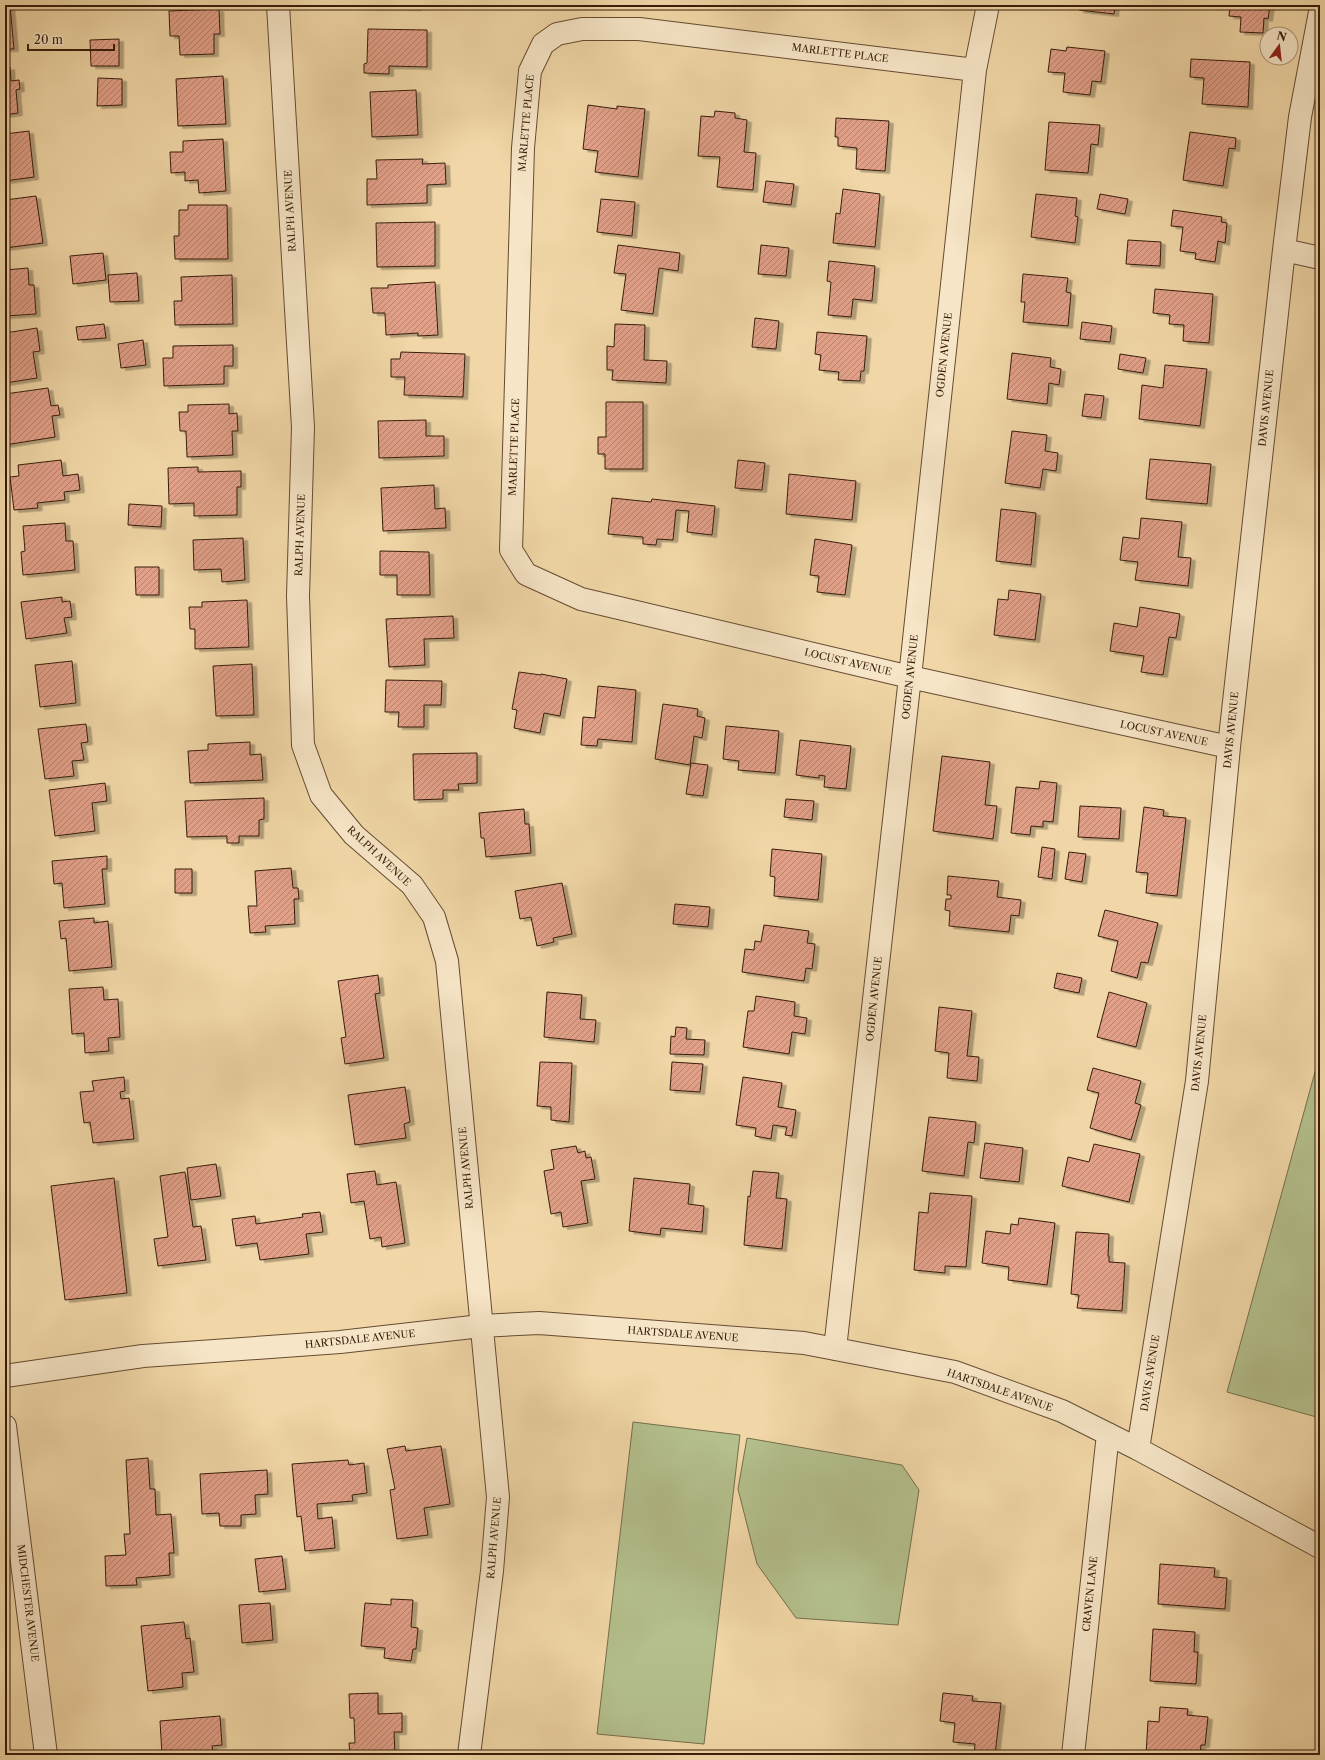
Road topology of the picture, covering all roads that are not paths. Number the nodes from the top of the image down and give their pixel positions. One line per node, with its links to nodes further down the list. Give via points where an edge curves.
1 (278, 5): 10 (street, RALPH AVENUE, via 303,427 298,596 303,745 321,796 354,835 412,885 434,917 447,961)
2 (988, 5): 4 (street, OGDEN AVENUE)
3 (1320, 12): 5 (street, DAVIS AVENUE, via 1300,117)
4 (975, 70): 7 (street, MARLETTE PLACE, via 640,29 582,29 557,34 543,44 530,71 523,148 511,550 526,574); 8 (street, OGDEN AVENUE)
5 (1284, 250): 6 (street); 9 (street, DAVIS AVENUE)
6 (1320, 258)
7 (541, 581): 8 (street, LOCUST AVENUE, via 581,599)
8 (910, 677): 9 (street, LOCUST AVENUE); 11 (street, OGDEN AVENUE)
9 (1229, 747): 15 (street, DAVIS AVENUE, via 1197,1081)
10 (480, 1326): 11 (street, HARTSDALE AVENUE, via 539,1323 804,1343); 12 (street, HARTSDALE AVENUE, via 340,1342 143,1356); 18 (street, RALPH AVENUE, via 498,1497 492,1571)
11 (835, 1349): 14 (street, HARTSDALE AVENUE, via 955,1372 1062,1411)
12 (5, 1376)
13 (5, 1426): 17 (street, MIDCHESTER AVENUE)
14 (1108, 1434): 15 (street, HARTSDALE AVENUE); 19 (street, CRAVEN LANE)
15 (1138, 1449): 16 (street, HARTSDALE AVENUE)
16 (1320, 1547)
17 (46, 1755)
18 (469, 1755)
19 (1073, 1755)

